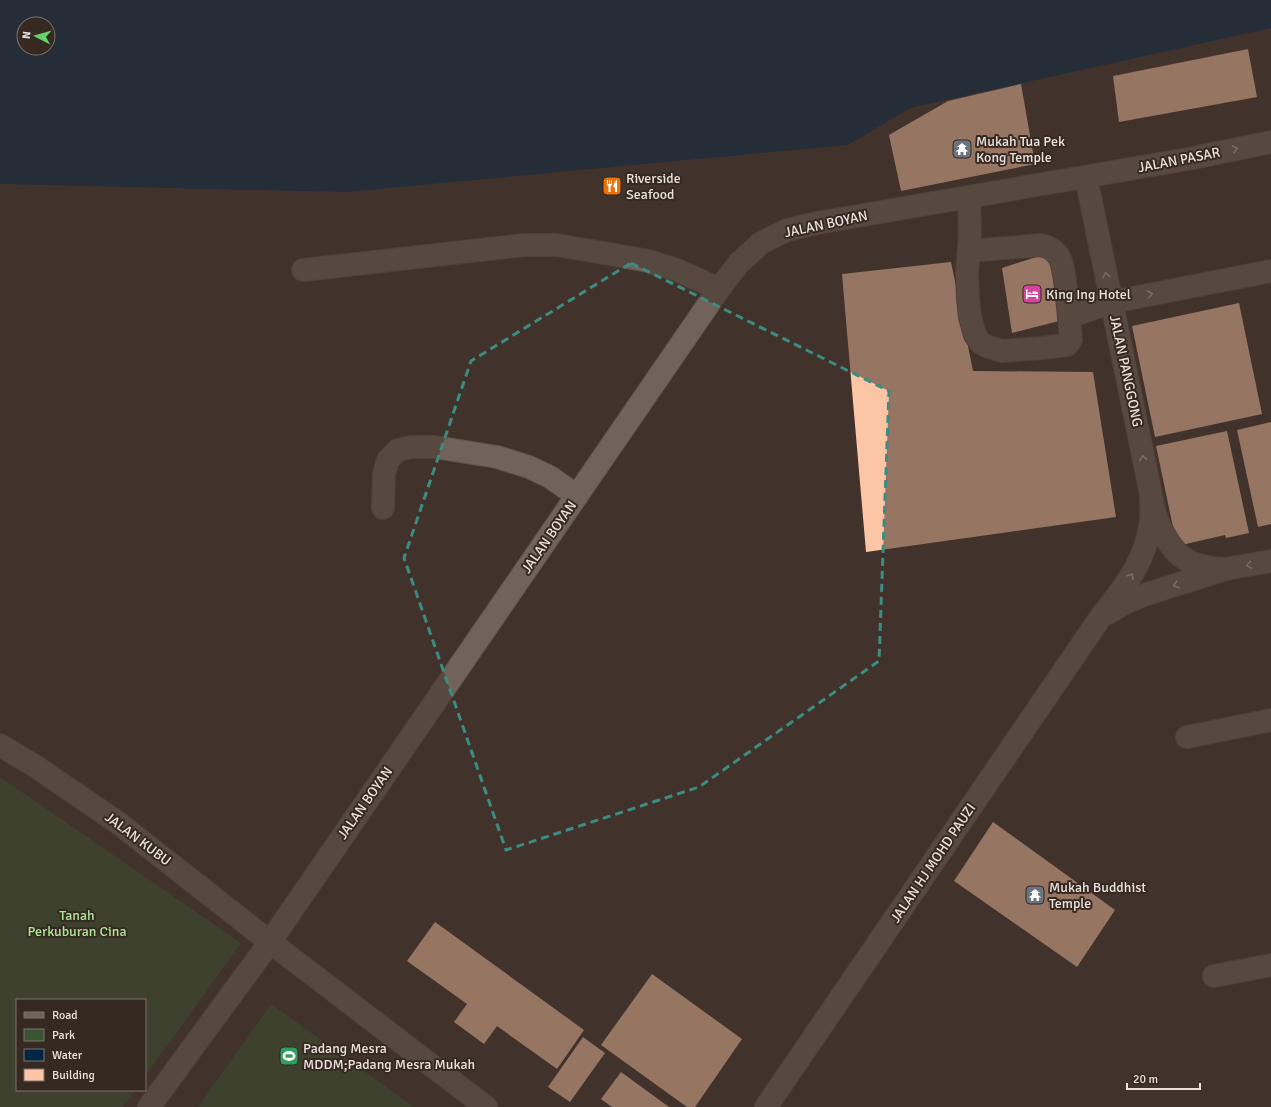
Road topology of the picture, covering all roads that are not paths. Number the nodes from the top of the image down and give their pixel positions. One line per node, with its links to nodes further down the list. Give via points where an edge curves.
1 (1270, 147): 2 (street, JALAN PASAR, one-way to 1)
2 (1086, 177): 3 (street, JALAN BOYAN); 8 (street, JALAN PANGGONG, one-way to 2)
3 (969, 197): 4 (street); 7 (street, JALAN BOYAN, via 787,230 761,243 739,263)
4 (969, 251): 9 (street, via 1048,246 1060,257 1063,266); 9 (street, via 967,273 970,317 975,335 986,346 1002,351 1068,345 1071,340)
5 (303, 270): 7 (street, via 525,245 556,245 649,261 677,270)
6 (1271, 271): 8 (street, one-way to 6)
7 (719, 289): 10 (street, JALAN BOYAN)
8 (1112, 302): 9 (street); 11 (street, JALAN PANGGONG, one-way to 8)
9 (1069, 317)
10 (577, 496): 12 (street, via 550,477 497,457 435,447 411,447 398,450 388,460 384,474); 19 (street, JALAN BOYAN)
11 (1151, 496): 14 (street, JALAN PANGGONG, via 1161,529 1178,554 1198,565); 15 (street, JALAN PANGGONG, one-way to 11, via 1140,561 1151,520)
12 (383, 508)
13 (1271, 561): 14 (street, one-way to 14)
14 (1226, 569): 15 (street, one-way to 15, via 1144,595)
15 (1100, 618): 24 (street, JALAN HJ MOHD PAUZI)
16 (1271, 720): 17 (street)
17 (1187, 737)
18 (0, 745): 19 (street, JALAN KUBU, via 117,822)
19 (270, 942): 22 (street, JALAN BOYAN); 23 (street, JALAN KUBU)
20 (1271, 965): 21 (street)
21 (1214, 976)
22 (149, 1107)
23 (486, 1107)
24 (766, 1107)

